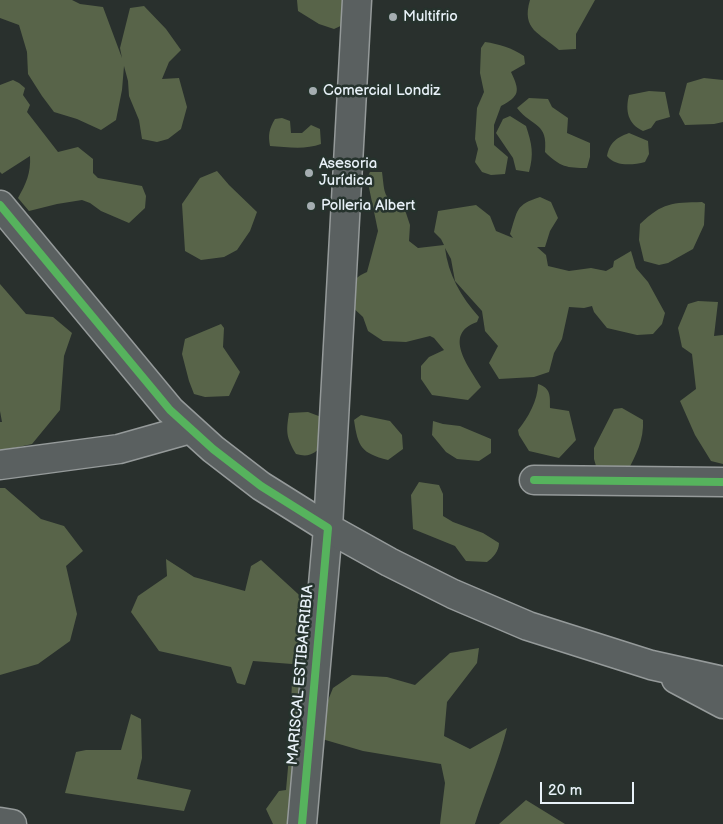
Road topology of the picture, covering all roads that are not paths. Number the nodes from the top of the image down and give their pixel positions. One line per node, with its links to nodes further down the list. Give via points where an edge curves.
1 (357, 0): 7 (street, MARISCAL ESTIBARRIBIA)
2 (0, 205): 3 (street, via 170,410)
3 (190, 429): 4 (street, via 119,450); 7 (street, via 261,486)
4 (0, 465)
5 (534, 480): 6 (street)
6 (723, 482)
7 (328, 528): 8 (street, via 453,594 520,622); 13 (street, MARISCAL ESTIBARRIBIA)
8 (650, 665): 9 (street); 10 (street)
9 (723, 680)
10 (723, 704)
11 (0, 822): 12 (street)
12 (12, 824)
13 (302, 824)

